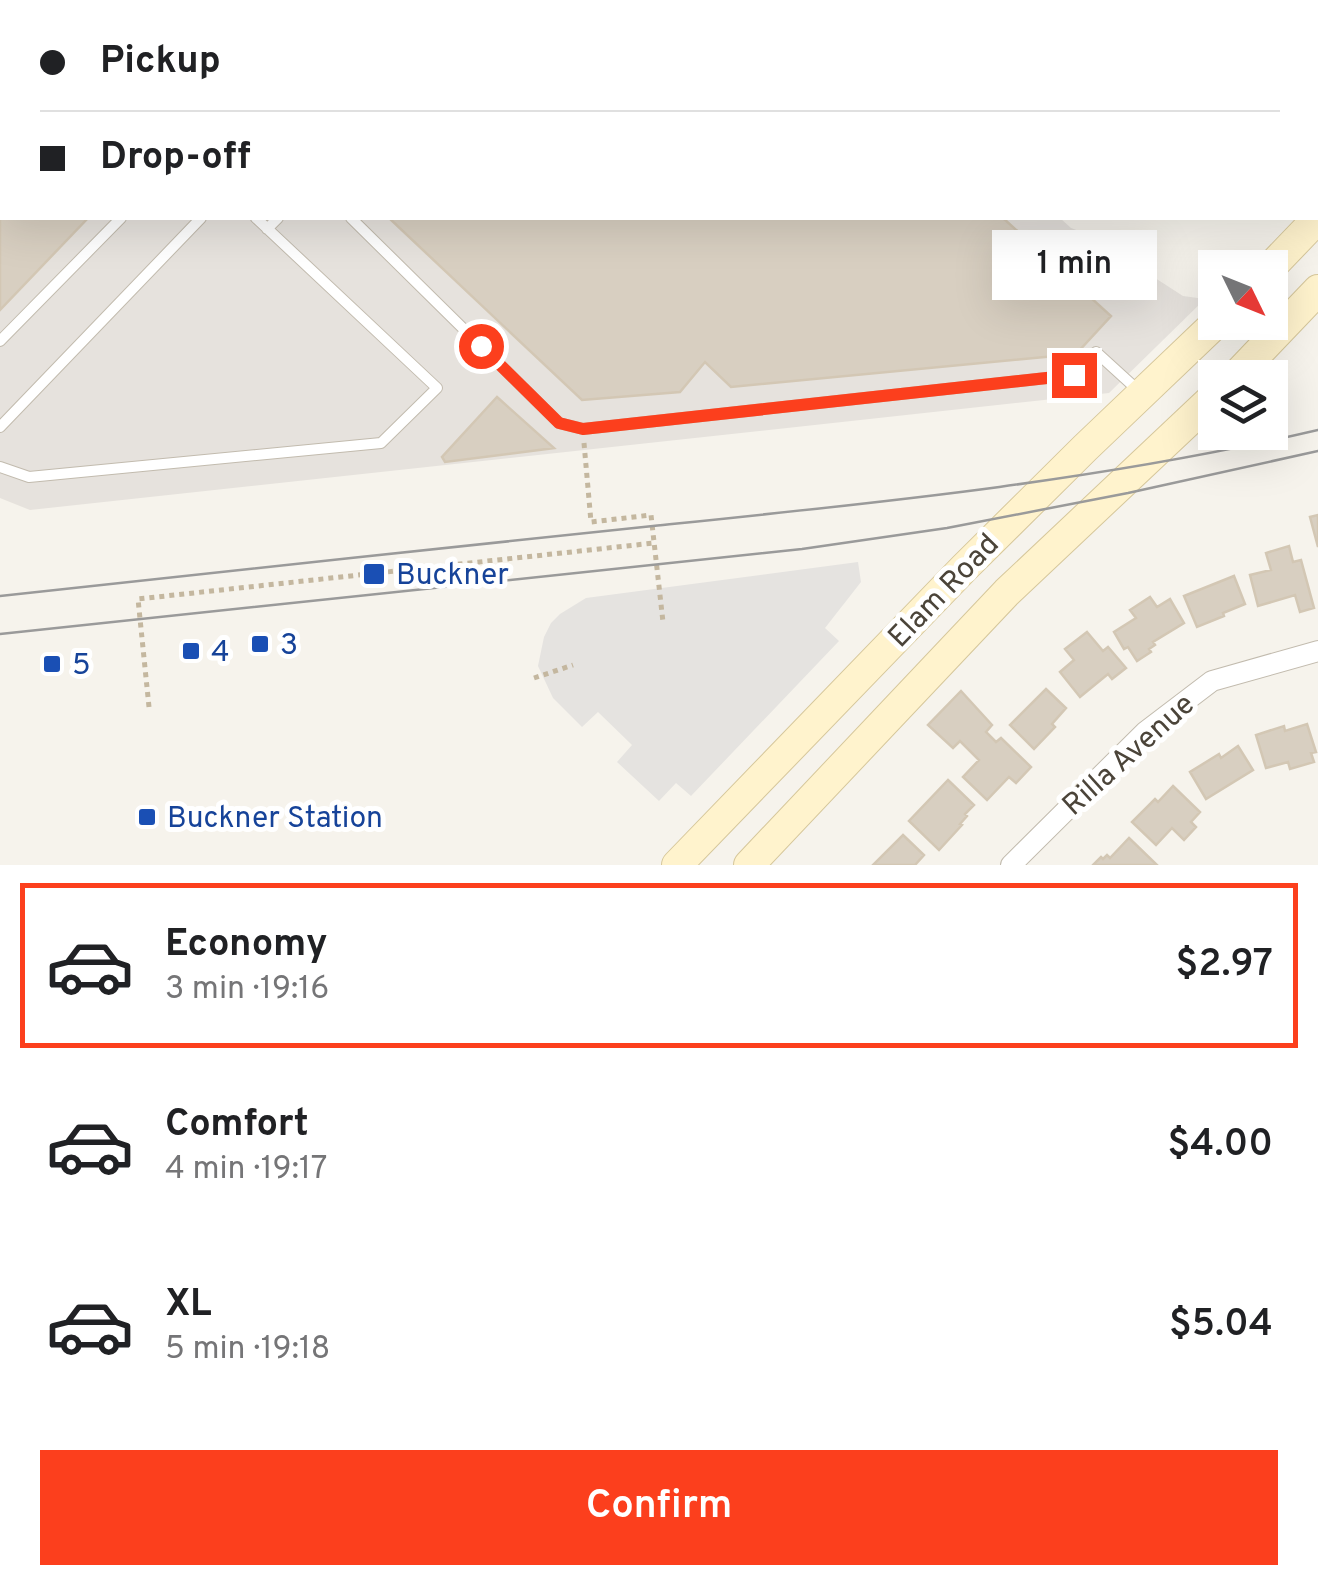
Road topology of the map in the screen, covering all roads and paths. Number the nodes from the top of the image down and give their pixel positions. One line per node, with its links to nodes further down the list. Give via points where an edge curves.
1 (119, 220): 11 (lane)
2 (199, 220): 15 (lane)
3 (258, 220): 7 (lane)
4 (276, 220): 7 (lane)
5 (353, 220): 16 (lane, via 559,423)
6 (1316, 220): 8 (main road)
7 (268, 228): 17 (lane, via 436,388 381,442 29,477)
8 (1287, 250)
9 (1318, 290): 12 (main road)
10 (1198, 340): 13 (main road, Elam Road)
11 (0, 342)
12 (1251, 360)
13 (1141, 394): 16 (lane, via 1096,352 1074,375); 24 (main road, Elam Road)
14 (1198, 412): 25 (main road, Elam Road, via 1007,592)
15 (0, 428)
16 (583, 429): 18 (path, via 591,522 651,515)
17 (0, 467)
18 (654, 542): 19 (path); 23 (path, via 138,599)
19 (663, 622)
20 (1318, 651): 26 (street, Rilla Avenue, via 1212,682 1145,732)
21 (573, 664): 22 (path)
22 (534, 678)
23 (149, 707)
24 (677, 865)
25 (749, 865)
26 (1011, 865)

